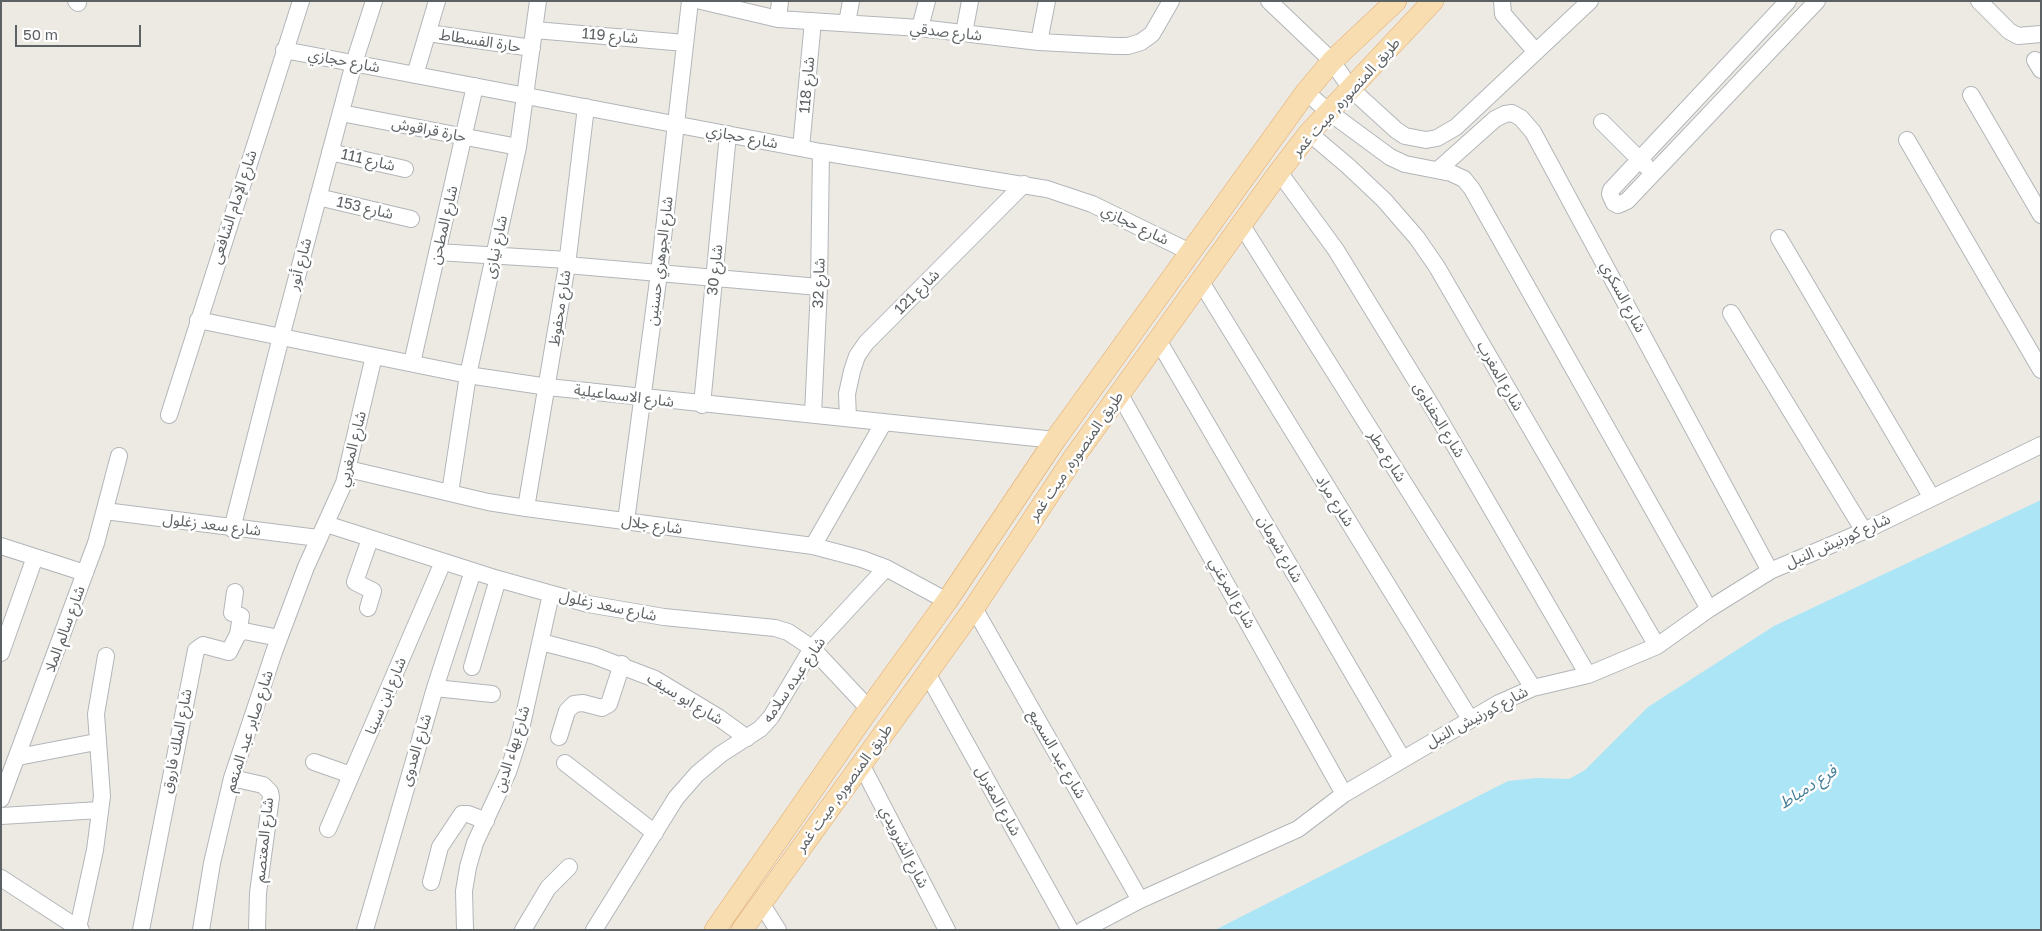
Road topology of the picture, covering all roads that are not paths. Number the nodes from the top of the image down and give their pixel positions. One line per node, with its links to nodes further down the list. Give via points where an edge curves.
1 (301, 1): 34 (street, شارع الإمام الشافعى)
2 (374, 1): 37 (street, شارع أنور)
3 (438, 1): 27 (street)
4 (538, 1): 26 (street, شارع نيازى)
5 (690, 1): 32 (street, شارع الجوهري حسنين)
6 (701, 1): 21 (street, شارع صدقي)
7 (780, 1): 21 (street)
8 (851, 1): 24 (street)
9 (927, 1): 25 (street)
10 (970, 1): 28 (street)
11 (1046, 1): 31 (street)
12 (1171, 1): 31 (street, شارع صدقي, via 1152,34 1141,42 1128,46)
13 (1269, 1): 36 (street)
14 (1396, 1): 36 (main road, طريق المنصوره, ميت غمر)
15 (1433, 1): 40 (main road, طريق المنصوره, ميت غمر)
16 (1502, 1): 35 (street, via 1503,14)
17 (1590, 1): 35 (street)
18 (1788, 1): 22 (street)
19 (1817, 1): 29 (street)
20 (1980, 1): 30 (street, via 2018,36)
21 (778, 19): 23 (street, شارع صدقي)
22 (1772, 19): 29 (street); 44 (street)
23 (813, 21): 24 (street, شارع صدقي); 56 (street, شارع 118)
24 (847, 23): 25 (street, شارع صدقي)
25 (920, 28): 28 (street, شارع صدقي)
26 (535, 30): 32 (street, شارع 119); 33 (street, شارع نيازى)
27 (428, 33): 33 (street, حارة الفسطاط); 38 (street)
28 (964, 33): 31 (street, شارع صدقي)
29 (1787, 34): 48 (street)
30 (2041, 34)
31 (1039, 42)
32 (686, 43): 50 (street, شارع الجوهري حسنين)
33 (532, 48): 42 (street, شارع نيازى)
34 (284, 50): 37 (street, شارع حجازي); 79 (street, شارع الإمام الشافعى)
35 (1536, 52): 40 (street, via 1456,127 1437,138 1405,136)
36 (1332, 61): 40 (street); 41 (main road, طريق المنصوره, ميت غمر)
37 (354, 63): 38 (street, شارع حجازي); 47 (street, شارع أنور)
38 (415, 74): 39 (street, شارع حجازي)
39 (475, 86): 42 (street, شارع حجازي); 53 (street, شارع المطحن)
40 (1350, 89): 46 (main road, طريق المنصوره, ميت غمر)
41 (1306, 92): 46 (street); 71 (main road, طريق المنصوره, ميت غمر)
42 (526, 95): 45 (street, شارع حجازي); 55 (street, شارع نيازى)
43 (1972, 95): 66 (street)
44 (1690, 105): 48 (street); 59 (street)
45 (586, 107): 50 (street, شارع حجازي); 73 (street, شارع محفوظ)
46 (1329, 112): 51 (main road, طريق المنصوره, ميت غمر); 61 (street, via 1390,157 1413,166)
47 (341, 113): 53 (street, حارة قراقوش); 57 (street, شارع أنور)
48 (1706, 120): 63 (street)
49 (1602, 122): 59 (street)
50 (677, 124): 52 (street, شارع حجازي); 74 (street, شارع الجوهري حسنين)
51 (1309, 133): 62 (main road, طريق المنصوره, ميت غمر); 125 (street, شارع المغرب, via 1384,200 1427,253)
52 (728, 134): 56 (street, شارع حجازي); 75 (street, شارع 30)
53 (464, 136): 55 (street, حارة قراقوش); 70 (street, شارع المطحن)
54 (1907, 140): 84 (street)
55 (518, 147): 72 (street, شارع نيازى)
56 (801, 148): 58 (street, شارع حجازي)
57 (330, 152): 60 (street, شارع 111); 65 (street, شارع أنور)
58 (822, 152): 64 (street, شارع حجازي); 77 (street, شارع 32)
59 (1640, 160): 63 (street); 63 (street, via 1611,190 1614,203 1623,204)
60 (406, 169)
61 (1439, 169): 112 (street, شارع السكري, via 1495,119 1505,114 1512,113 1521,118 1533,132); 121 (street, via 1464,180 1472,189)
62 (1279, 172): 68 (main road, طريق المنصوره, ميت غمر); 132 (street, شارع الحفناوى, via 1346,266)
63 (1654, 174)
64 (1024, 184): 71 (street, شارع حجازي, via 1092,204); 92 (street, شارع 121, via 866,343 852,371 847,394)
65 (318, 197): 67 (street, شارع 153); 80 (street, شارع أنور)
66 (2041, 215)
67 (411, 219)
68 (1241, 224): 76 (main road, طريق المنصوره, ميت غمر); 134 (street, شارع مطر)
69 (1779, 238): 99 (street)
70 (437, 252): 72 (street); 83 (street, شارع المطحن)
71 (1190, 252): 94 (main road, طريق المنصوره, ميت غمر)
72 (494, 255): 73 (street); 85 (street, شارع نيازى)
73 (568, 263): 74 (street); 86 (street, شارع محفوظ)
74 (659, 274): 75 (street); 88 (street, شارع الجوهري حسنين)
75 (714, 278): 77 (street); 89 (street, شارع 30)
76 (1201, 282): 81 (main road, طريق المنصوره, ميت غمر); 137 (street, شارع مراد)
77 (819, 286): 91 (street, شارع 32)
78 (1731, 313): 105 (street)
79 (198, 320): 80 (street, شارع الاسماعيلية); 90 (street, شارع الإمام الشافعى)
80 (281, 337): 82 (street, شارع الاسماعيلية); 103 (street, شارع أنور)
81 (1158, 340): 87 (main road, طريق المنصوره, ميت غمر); 142 (street, شارع شومان)
82 (374, 356): 83 (street, شارع الاسماعيلية); 97 (street, شارع المغربي)
83 (412, 363): 85 (street, شارع الاسماعيلية)
84 (2041, 370)
85 (468, 374): 86 (street, شارع الاسماعيلية); 98 (street, شارع نيازى)
86 (548, 387): 88 (street, شارع الاسماعيلية); 100 (street, شارع محفوظ)
87 (1120, 393): 120 (main road, طريق المنصوره, ميت غمر); 148 (street, شارع المرغني)
88 (643, 398): 89 (street, شارع الاسماعيلية); 102 (street, شارع الجوهري حسنين)
89 (702, 405): 91 (street, شارع الاسماعيلية)
90 (169, 414)
91 (813, 414): 92 (street, شارع الاسماعيلية)
92 (848, 418): 93 (street, شارع الاسماعيلية)
93 (884, 422): 94 (street, شارع الاسماعيلية); 108 (street)
94 (1055, 440): 118 (main road, طريق المنصوره, ميت غمر)
95 (2041, 446): 99 (street, شارع كورنيش النيل)
96 (119, 456): 101 (street, شارع سالم الملا)
97 (348, 469): 98 (street, شارع جلال); 104 (street, شارع المغربي, via 339,498)
98 (450, 493): 100 (street, شارع جلال)
99 (1932, 498): 105 (street, شارع كورنيش النيل)
100 (526, 508): 102 (street, شارع جلال)
101 (106, 511): 103 (street, شارع سعد زغلول); 114 (street, شارع سالم الملا)
102 (626, 521): 108 (street, شارع جلال)
103 (232, 528): 104 (street, شارع سعد زغلول)
104 (322, 531): 106 (street, شارع سعد زغلول); 123 (street, شارع صابر عبد المنعم)
105 (1864, 531): 112 (street, شارع كورنيش النيل)
106 (370, 538): 110 (street, شارع سعد زغلول); 119 (street, via 355,582 373,591)
107 (1, 546): 109 (street)
108 (813, 546): 111 (street, شارع جلال, via 862,558)
109 (35, 557): 114 (street); 126 (street)
110 (443, 562): 113 (street, شارع سعد زغلول); 146 (street, شارع ابن سينا)
111 (886, 568): 118 (street, شارع جلال); 127 (street, شارع عبده سلامه)
112 (1770, 571): 121 (street, شارع كورنيش النيل)
113 (473, 572): 115 (street, شارع سعد زغلول); 133 (street, شارع العدوى)
114 (86, 573): 141 (street, شارع سالم الملا)
115 (498, 579): 117 (street, شارع سعد زغلول); 130 (street)
116 (235, 592): 122 (street, via 232,613 241,616)
117 (551, 594): 124 (street, شارع بهاء الدين); 127 (street, شارع سعد زغلول, via 664,618 775,628 788,632)
118 (947, 601): 136 (main road, طريق المنصوره, ميت غمر)
119 (368, 608)
120 (974, 608): 131 (main road, طريق المنصوره, ميت غمر); 158 (street, شارع عبد السميع)
121 (1709, 609): 125 (street, شارع كورنيش النيل)
122 (238, 634): 123 (street, via 246,631); 161 (street, شارع الملك فاروق, via 229,652 203,644 196,650)
123 (279, 638): 147 (street, شارع صابر عبد المنعم)
124 (540, 642): 129 (street, شارع ابو سيف); 152 (street, شارع بهاء الدين, via 519,738)
125 (1656, 646): 132 (street, شارع كورنيش النيل)
126 (2, 647)
127 (812, 648): 136 (street, شارع سعد زغلول); 139 (street, شارع عبده سلامه, via 771,717)
128 (106, 656): 140 (street, via 96,714)
129 (622, 664): 138 (street, via 610,704 602,708 574,704 567,711); 139 (street, شارع ابو سيف, via 687,697)
130 (472, 667)
131 (927, 673): 145 (main road, طريق المنصوره, ميت غمر); 172 (street, شارع المغربل)
132 (1588, 675): 134 (street, شارع كورنيش النيل)
133 (435, 688): 135 (street); 164 (street, شارع العدوى)
134 (1533, 688): 137 (street, شارع كورنيش النيل)
135 (492, 694)
136 (869, 708): 168 (main road, طريق المنصوره, ميت غمر)
137 (1470, 719): 142 (street, شارع كورنيش النيل)
138 (559, 738)
139 (747, 738): 154 (street, شارع عبده سلامه, via 697,774 676,798)
140 (96, 742): 141 (street); 150 (street, via 102,796)
141 (18, 757): 149 (street, شارع سالم الملا)
142 (1402, 758): 148 (street, شارع كورنيش النيل)
143 (314, 762): 146 (street)
144 (565, 763): 154 (street)
145 (861, 764): 159 (main road, طريق المنصوره, ميت غمر); 171 (street, شارع الشرويدي)
146 (351, 775): 153 (street, شارع ابن سينا)
147 (232, 778): 162 (street, شارع صابر عبد المنعم, via 212,863); 163 (street, شارع المعتصم, via 263,785 271,798 259,885)
148 (1344, 794): 158 (street, شارع كورنيش النيل, via 1298,828)
149 (1, 800)
150 (100, 810): 151 (street); 160 (street, via 95,850)
151 (1, 816)
152 (486, 821): 157 (street, via 462,814 440,847); 165 (street, شارع بهاء الدين, via 468,867 464,892)
153 (328, 829)
154 (655, 833): 167 (street, شارع عبده سلامه)
155 (569, 867): 166 (street, via 548,888)
156 (1, 878): 160 (street)
157 (431, 882)
158 (1140, 900): 173 (street, شارع كورنيش النيل)
159 (761, 903): 169 (main road, طريق المنصوره, ميت غمر); 170 (street)
160 (72, 927)
161 (141, 930)
162 (201, 930)
163 (257, 930)
164 (365, 930)
165 (465, 930)
166 (522, 930)
167 (594, 930)
168 (715, 930)
169 (742, 930)
170 (778, 930)
171 (947, 930)
172 (1070, 930)
173 (1083, 930)

